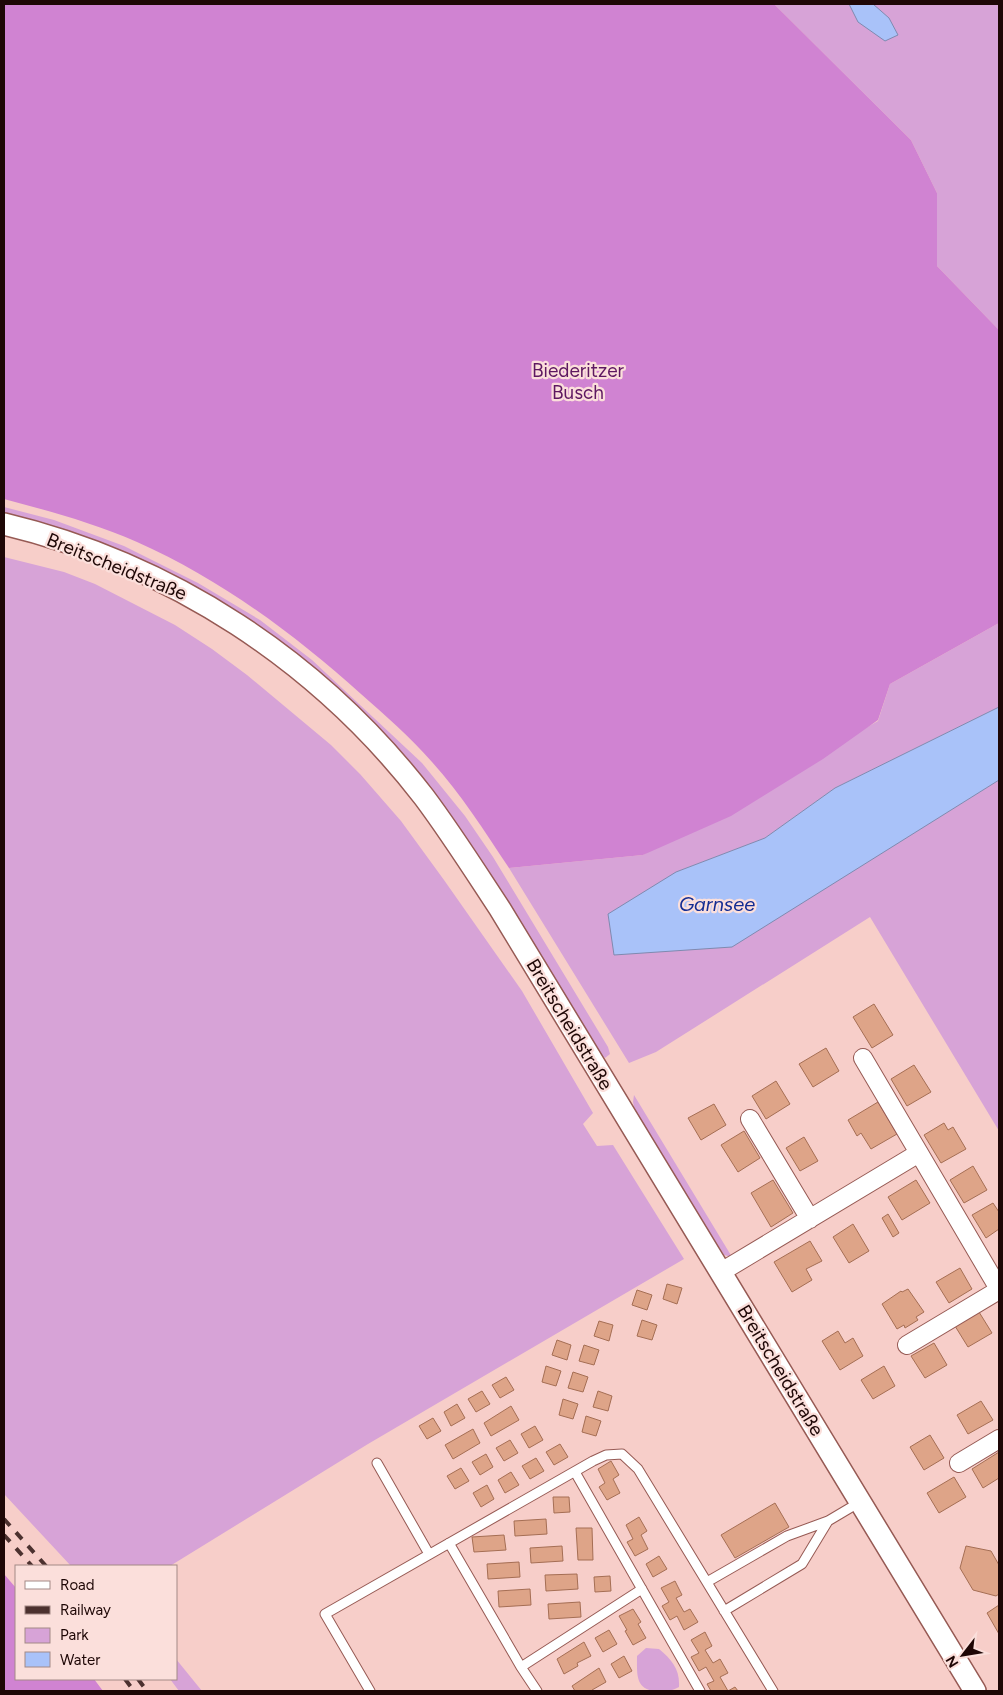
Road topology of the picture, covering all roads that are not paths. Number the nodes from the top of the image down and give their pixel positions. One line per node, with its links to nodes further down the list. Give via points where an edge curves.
1 (4, 524): 6 (street, Breitscheidstraße, via 104,556 188,594 280,654 333,698 368,733 423,797 471,864)
2 (863, 1058): 4 (street)
3 (750, 1118): 5 (street)
4 (919, 1153): 5 (street); 7 (street)
5 (810, 1219): 6 (street)
6 (721, 1272): 13 (street, Breitscheidstraße)
7 (999, 1290): 8 (street)
8 (907, 1344)
9 (999, 1439): 11 (street)
10 (377, 1463): 16 (lane)
11 (959, 1463)
12 (575, 1472): 15 (lane); 17 (lane, via 606,1455 622,1454 638,1469); 18 (lane)
13 (860, 1501): 14 (lane); 25 (street, Breitscheidstraße)
14 (828, 1521): 17 (lane, via 787,1536); 19 (lane, via 802,1564)
15 (449, 1543): 16 (lane); 20 (lane)
16 (429, 1554): 21 (lane, via 325,1614)
17 (707, 1582): 19 (lane)
18 (642, 1590): 20 (lane); 23 (lane)
19 (724, 1611): 24 (lane)
20 (521, 1667): 22 (lane)
21 (370, 1691)
22 (536, 1691)
23 (700, 1691)
24 (773, 1691)
25 (975, 1691)

